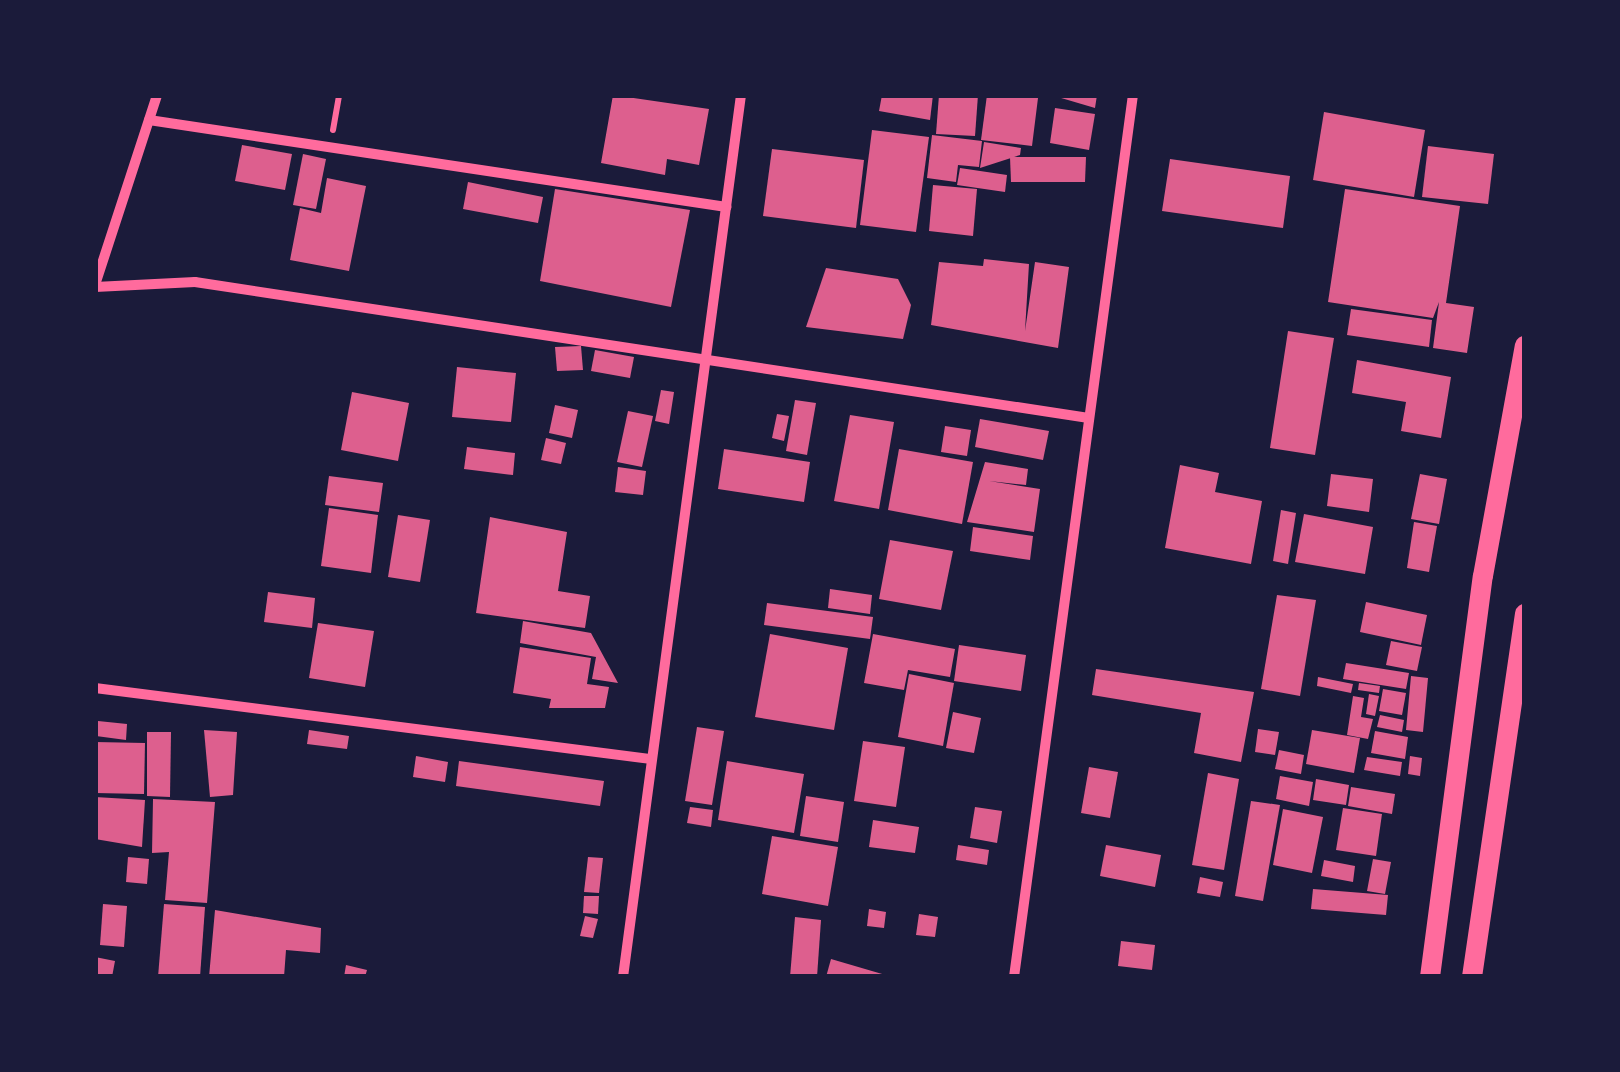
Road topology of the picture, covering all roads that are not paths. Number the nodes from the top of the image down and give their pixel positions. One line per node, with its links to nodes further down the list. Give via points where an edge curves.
1 (157, 95): 4 (street)
2 (741, 95): 5 (street)
3 (1134, 95): 9 (street)
4 (149, 120): 5 (street); 6 (street)
5 (726, 207): 8 (street)
6 (95, 286): 8 (street, via 194,282)
7 (1525, 346): 15 (main road, via 1483,576)
8 (702, 362): 9 (street); 12 (street)
9 (1089, 418): 14 (street)
10 (1525, 614): 16 (main road)
11 (95, 688): 12 (street)
12 (651, 760): 13 (street)
13 (623, 977)
14 (1014, 977)
15 (1430, 977)
16 (1472, 977)

